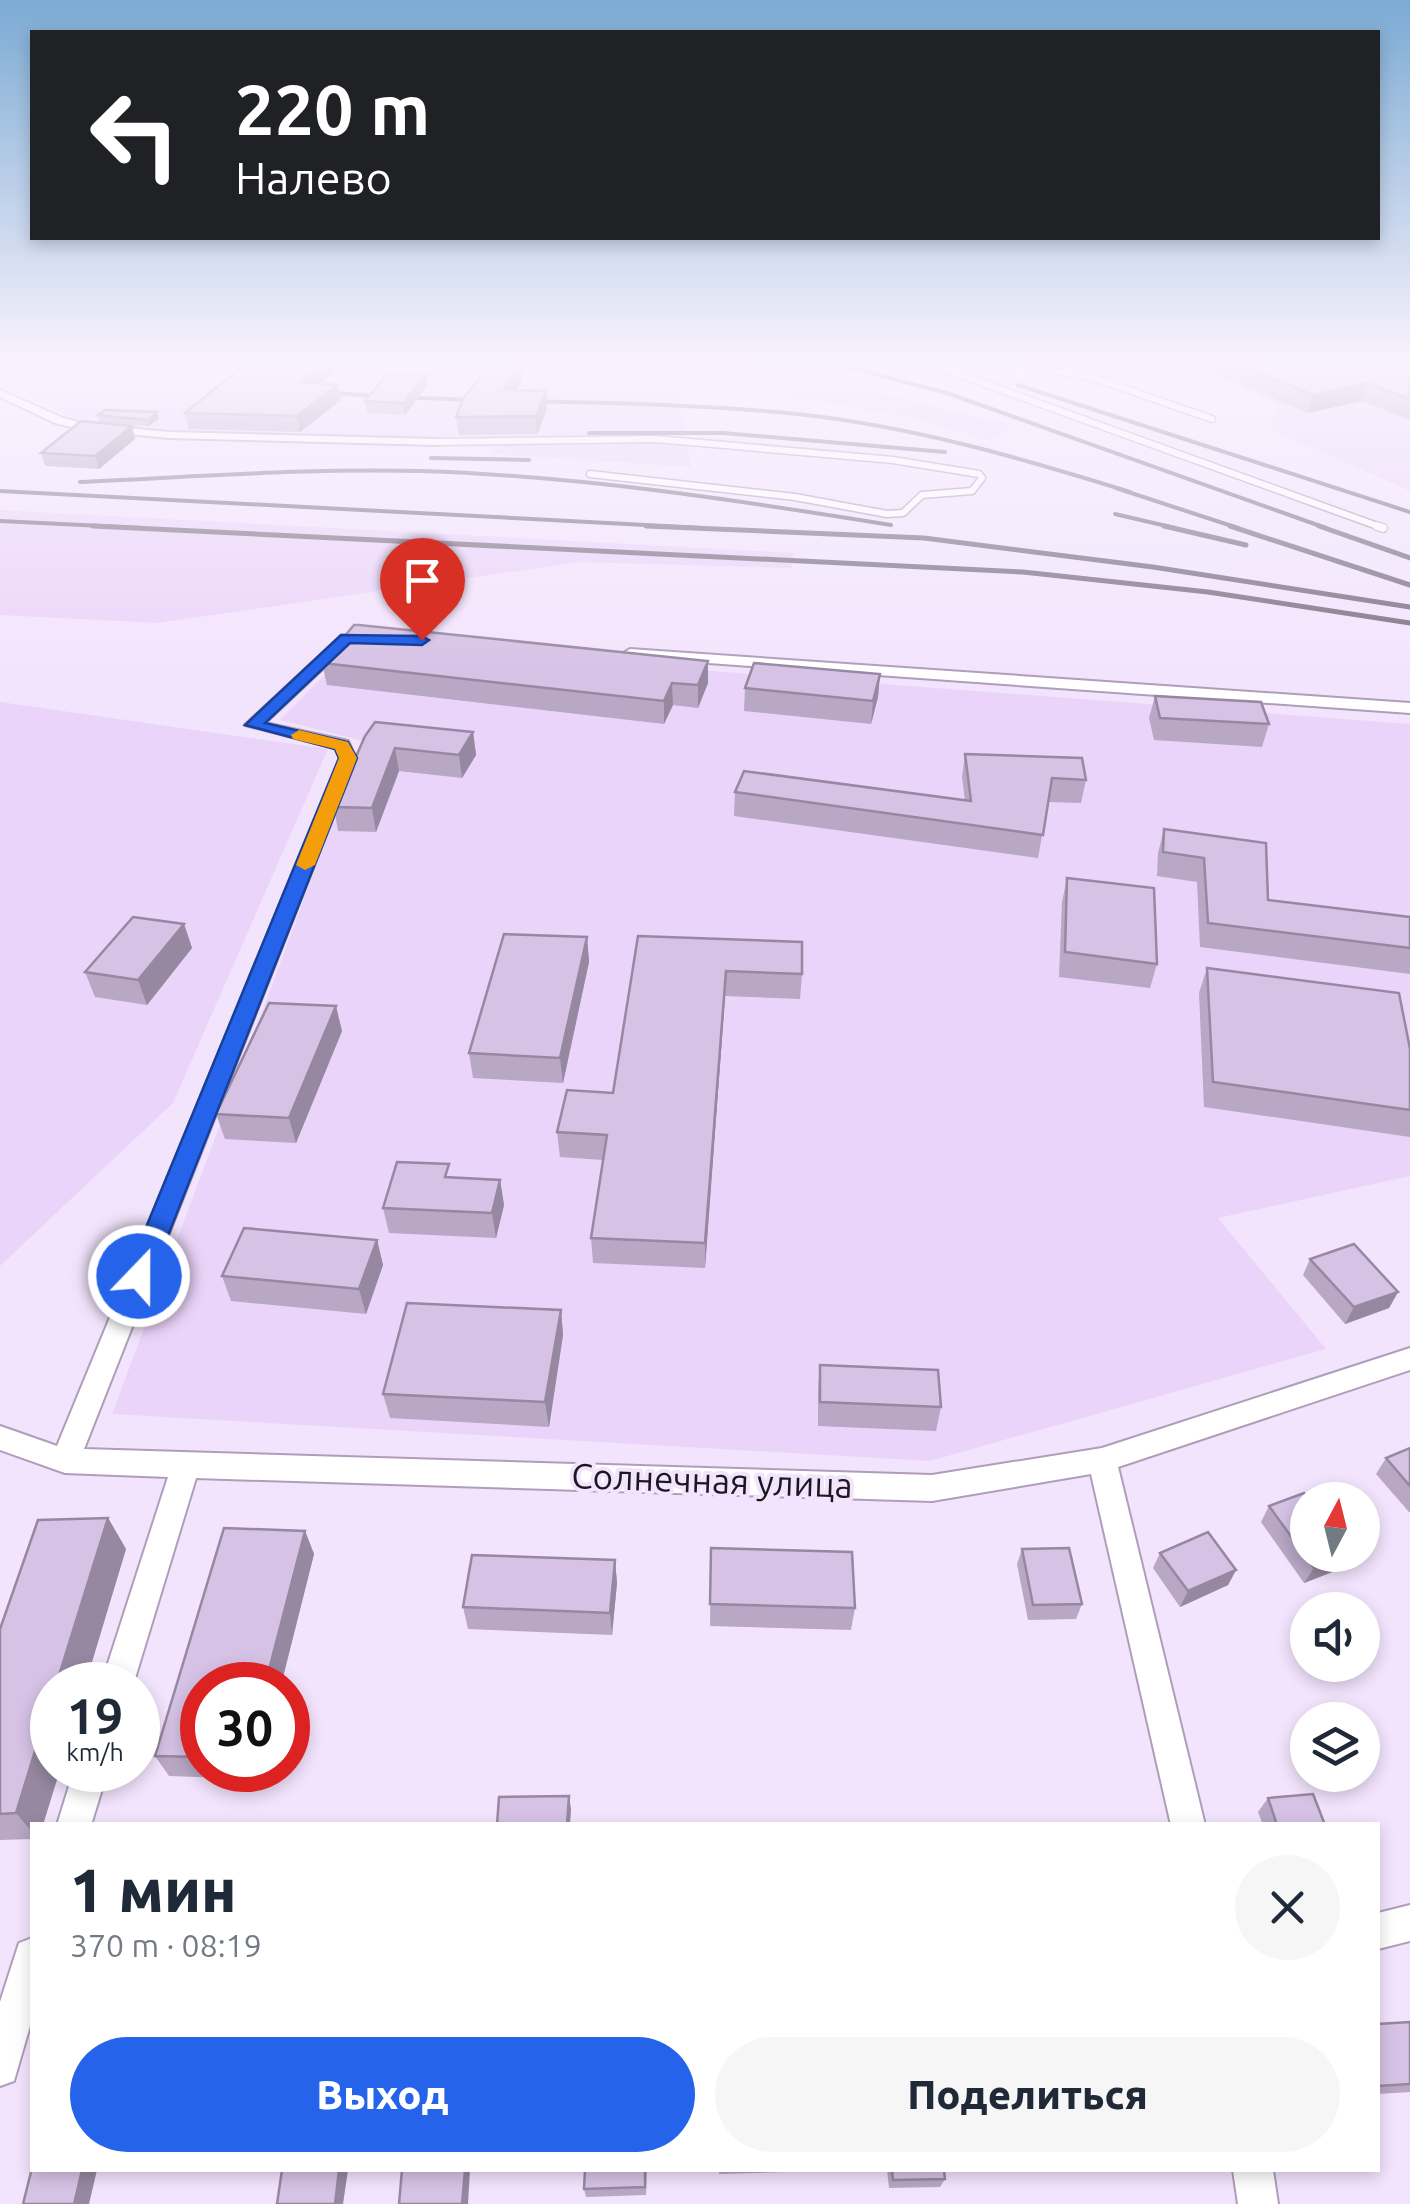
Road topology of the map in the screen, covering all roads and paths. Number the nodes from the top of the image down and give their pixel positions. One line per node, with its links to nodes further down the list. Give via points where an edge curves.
1 (947, 469): 3 (lane, via 982,478 972,491 922,495 903,513 888,514)
2 (1220, 469): 4 (lane)
3 (590, 474)
4 (1383, 528)
5 (383, 638): 11 (street, via 346,638 253,725 342,745 348,758)
6 (602, 652): 7 (street)
7 (1410, 708)
8 (1410, 1359): 10 (street, Солнечная улица)
9 (0, 1438): 11 (street, Солнечная улица)
10 (1102, 1460): 12 (street, Солнечная улица, via 932,1488); 16 (street)
11 (65, 1461): 12 (street, Солнечная улица)
12 (186, 1465): 13 (street)
13 (125, 1662)
14 (84, 1792): 15 (street)
15 (75, 1822)
16 (1187, 1822)
17 (1410, 1923): 18 (street)
18 (1380, 1930)
19 (30, 1970): 20 (street)
20 (24, 2011): 21 (street)
21 (0, 2068)
22 (1253, 2172): 23 (street)
23 (1258, 2204)

